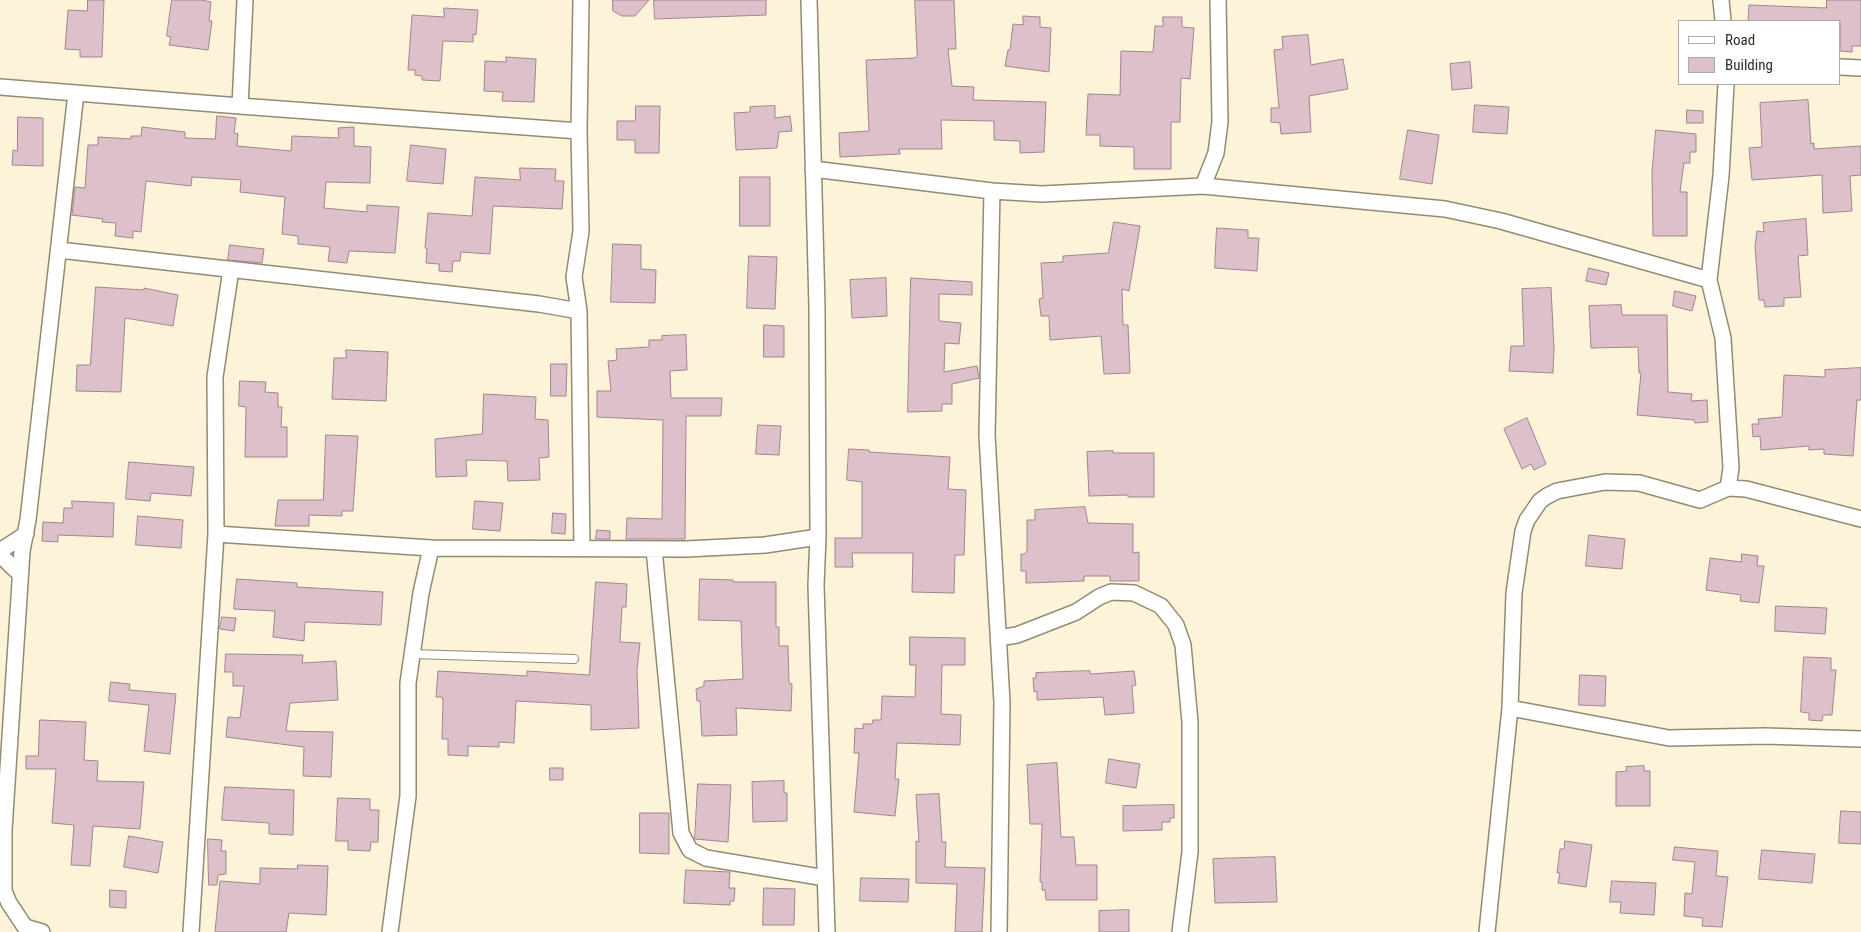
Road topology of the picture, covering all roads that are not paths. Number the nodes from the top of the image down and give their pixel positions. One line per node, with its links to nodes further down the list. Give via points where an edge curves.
1 (245, 0): 12 (street)
2 (581, 0): 13 (street)
3 (808, 0): 14 (street)
4 (1218, 0): 15 (street, via 1220,122 1216,153)
5 (1721, 0): 6 (street)
6 (1723, 20)
7 (1841, 67): 8 (street)
8 (1861, 68)
9 (1726, 85): 19 (street, via 1721,176)
10 (0, 87): 11 (street)
11 (76, 93): 12 (street); 17 (street)
12 (240, 106): 13 (street)
13 (579, 131): 20 (street, via 581,231 574,277)
14 (813, 169): 16 (street); 25 (street)
15 (1203, 186): 16 (street, via 1042,194); 19 (street, via 1445,209 1519,226)
16 (992, 191): 32 (street, via 987,435)
17 (59, 250): 18 (street); 23 (street)
18 (231, 269): 20 (street); 24 (street, via 215,377)
19 (1709, 280): 21 (street, via 1723,338 1731,468)
20 (579, 311): 27 (street)
21 (1728, 488): 22 (street, via 1746,489); 35 (street, via 1700,500 1639,483 1605,482 1557,491 1540,501 1523,531 1514,593)
22 (1861, 519)
23 (26, 534): 29 (street); 31 (street)
24 (216, 534): 26 (street); 39 (street)
25 (818, 537): 28 (street, via 740,547); 37 (street, via 816,585)
26 (431, 548): 27 (street); 33 (street)
27 (582, 548): 28 (street)
28 (654, 549): 37 (street, via 681,833 690,850 706,858)
29 (0, 551)
30 (0, 555): 31 (street)
31 (20, 574): 38 (street, via 4,830 4,891 8,903 25,927)
32 (999, 638): 42 (street, via 1002,703); 43 (street, via 1017,636 1076,612 1111,592 1134,593 1161,606 1176,625 1183,645 1190,722 1190,852)
33 (412, 654): 34 (lane); 40 (street, via 408,683 408,796)
34 (574, 659)
35 (1510, 708): 36 (street, via 1668,738 1765,736); 44 (street)
36 (1861, 739)
37 (825, 878): 41 (street)
38 (42, 932)
39 (191, 932)
40 (390, 932)
41 (827, 932)
42 (999, 932)
43 (1180, 932)
44 (1487, 932)

